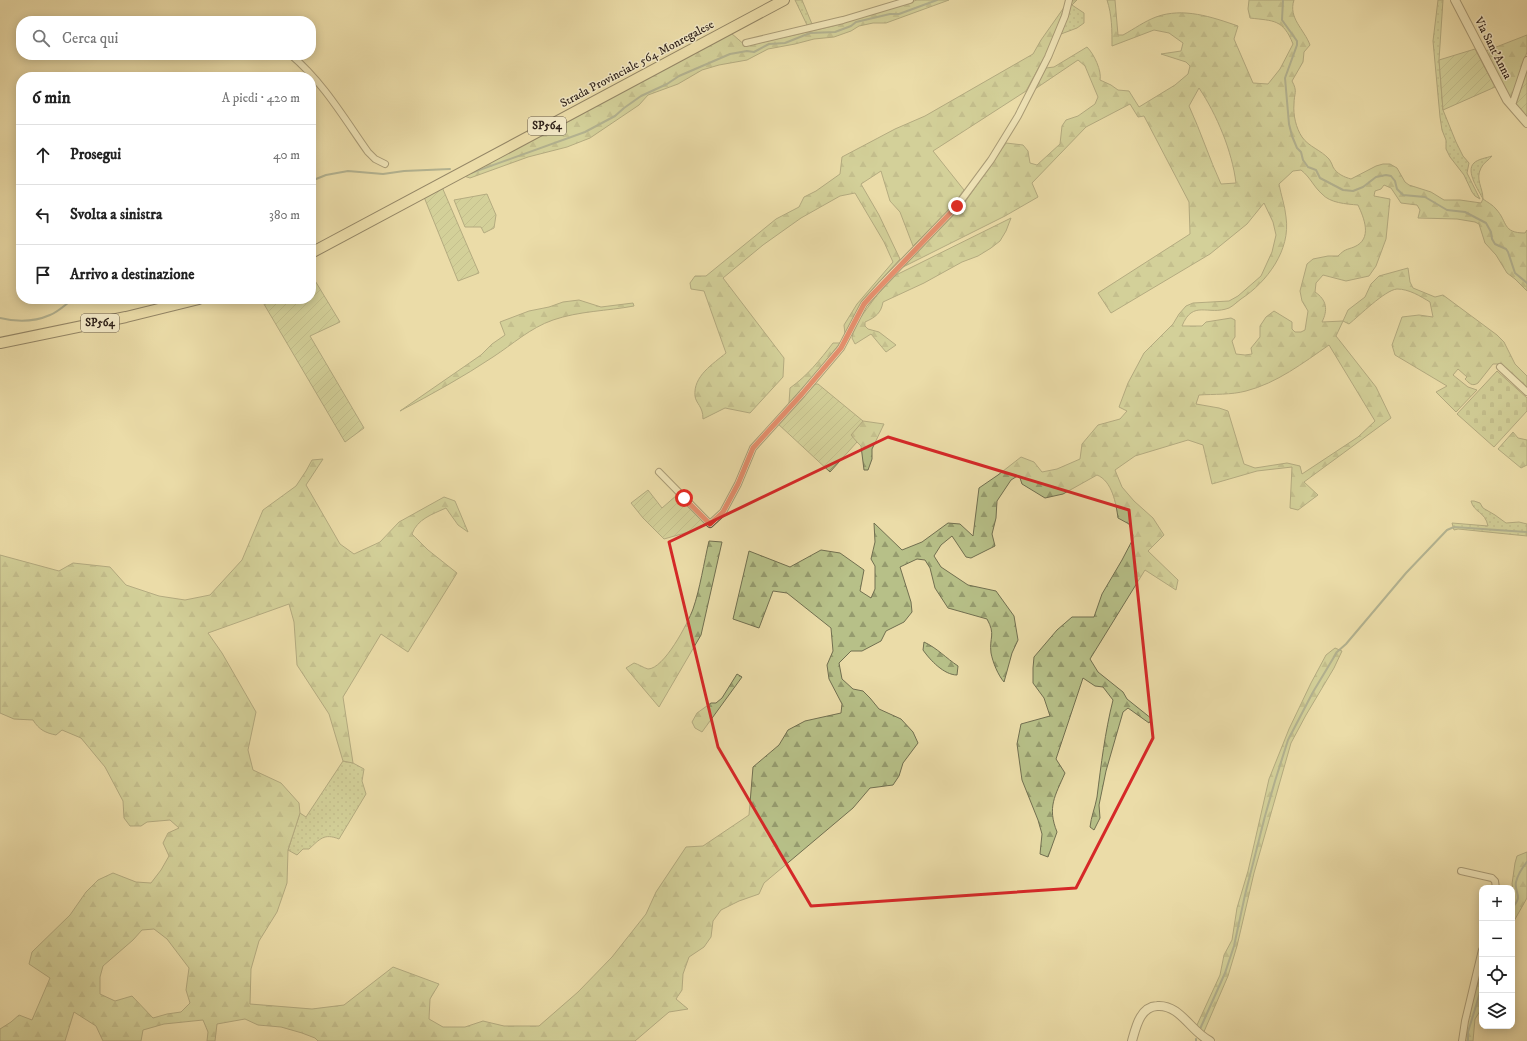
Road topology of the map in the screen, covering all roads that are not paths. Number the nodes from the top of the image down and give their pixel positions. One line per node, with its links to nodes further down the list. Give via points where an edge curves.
1 (784, 0): 13 (main road, Strada Provinciale 564 Monregalese / SP564)
2 (910, 0): 5 (street, via 843,20)
3 (1069, 0): 18 (street, via 1048,57 1018,116 991,160 957,206 864,304 841,348 753,448 723,512 710,524)
4 (1455, 0): 10 (street, Via Sant'Anna)
5 (746, 43)
6 (297, 60): 8 (street)
7 (1527, 60): 10 (street)
8 (308, 72)
9 (316, 83): 12 (street, via 368,152)
10 (1510, 105): 11 (street, Via Sant'Anna)
11 (1527, 124)
12 (385, 164)
13 (316, 250)
14 (179, 304): 15 (main road, SP564)
15 (0, 344)
16 (1500, 367): 17 (street)
17 (1527, 392)
18 (659, 472)
19 (1461, 871): 20 (street, via 1492,878)
20 (1496, 885)
21 (1480, 957): 24 (street)
22 (1132, 1041): 23 (street, via 1143,1013 1155,1006 1170,1007 1196,1032)
23 (1210, 1041)
24 (1462, 1041)

